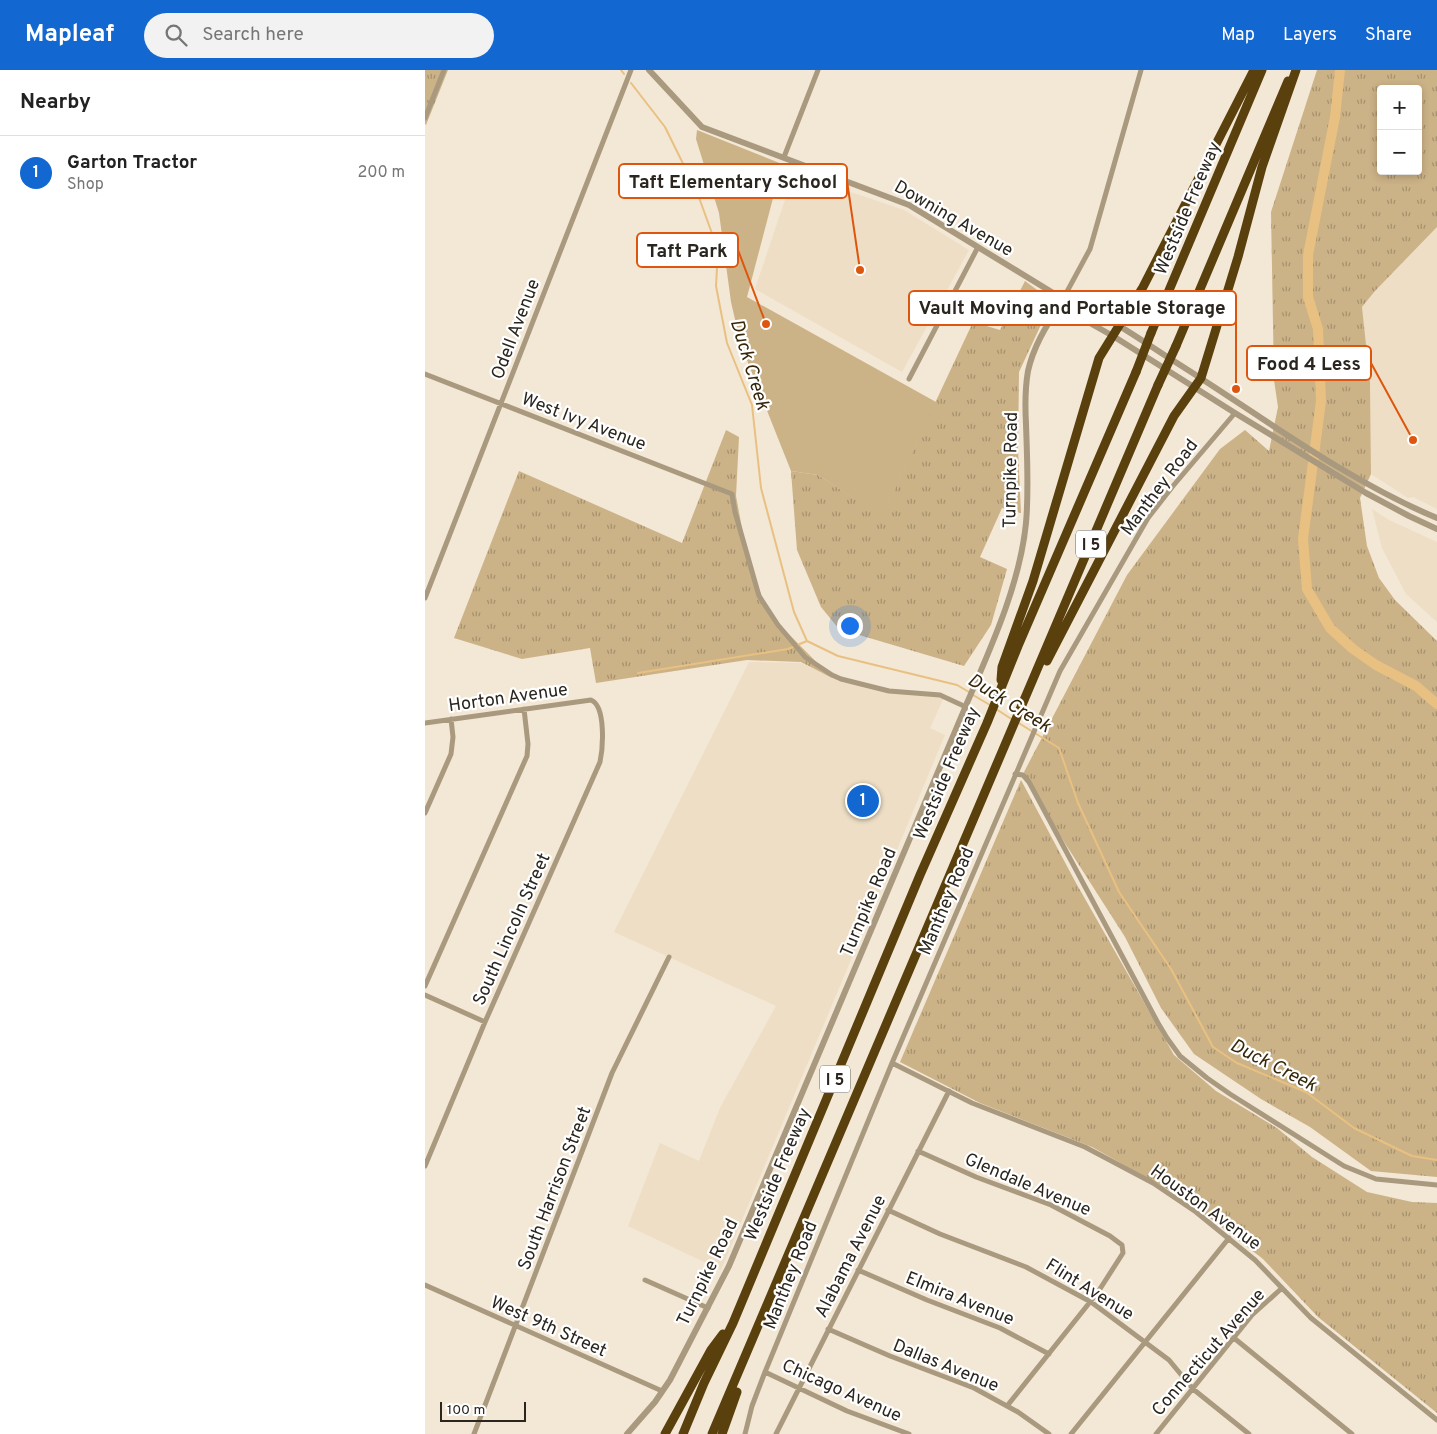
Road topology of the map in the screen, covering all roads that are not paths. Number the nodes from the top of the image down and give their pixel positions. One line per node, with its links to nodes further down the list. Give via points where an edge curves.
1 (444, 70): 10 (street)
2 (631, 70): 20 (street, Odell Avenue)
3 (649, 70): 11 (street, Downing Avenue, via 702,127)
4 (818, 70): 11 (street)
5 (1141, 70): 13 (street, Turnpike Road, via 1090,249)
6 (1254, 70): 14 (highway, via 1143,287)
7 (1262, 70): 27 (highway, Westside Freeway / I 5, bridge)
8 (1292, 70): 26 (highway, I 5, bridge)
9 (1297, 70): 17 (highway, via 1267,151)
10 (425, 118)
11 (783, 157): 12 (street, Downing Avenue, via 903,202)
12 (978, 247): 13 (street, Downing Avenue); 18 (street)
13 (1063, 299): 14 (street, Downing Avenue); 15 (street, Downing Avenue, via 1072,313); 29 (street, Turnpike Road, via 1035,349 1025,392 1027,500 1022,551 1007,604)
14 (1119, 326): 15 (highway); 17 (street, Downing Avenue)
15 (1113, 336): 19 (street, Downing Avenue); 27 (highway, via 1099,358 1033,581 1002,667)
16 (425, 374): 20 (street, West Ivy Avenue)
17 (1201, 378): 19 (highway); 22 (street, Downing Avenue)
18 (909, 379)
19 (1195, 387): 21 (street, Downing Avenue); 26 (highway, via 1174,416 1045,665)
20 (500, 404): 25 (street, Odell Avenue); 29 (street, West Ivy Avenue, via 732,494 759,596 805,657 841,679 889,691 940,695)
21 (1235, 413): 22 (street, via 1270,429); 24 (street, via 1357,488); 33 (street, Manthey Road, via 1140,530 1063,665)
22 (1278, 429): 23 (street, via 1357,477)
23 (1437, 518)
24 (1437, 529)
25 (425, 598)
26 (1036, 674): 55 (highway, I 5)
27 (1001, 687): 52 (highway, Westside Freeway / I 5)
28 (595, 702): 30 (street, Horton Avenue, via 588,700); 38 (street, South Lincoln Street, via 599,708 603,737 600,762)
29 (966, 706): 51 (street, Turnpike Road, via 742,1237)
30 (524, 709): 31 (street, Horton Avenue); 36 (street, via 527,756)
31 (451, 719): 32 (street, Horton Avenue); 34 (street, via 451,754)
32 (425, 723)
33 (1015, 774): 39 (street, Manthey Road); 43 (street, via 1023,775 1029,782 1158,1024 1180,1056 1230,1094 1344,1166 1376,1179)
34 (425, 813)
35 (669, 957): 53 (street, South Harrison Street, via 612,1073)
36 (425, 986)
37 (425, 995): 38 (street)
38 (485, 1022): 42 (street, South Lincoln Street)
39 (892, 1063): 40 (street, Houston Avenue); 59 (street, Manthey Road)
40 (949, 1091): 41 (street, Alabama Avenue); 45 (street, Houston Avenue, via 1111,1160 1153,1183)
41 (918, 1151): 44 (street, Alabama Avenue); 50 (street, Glendale Avenue, via 1051,1205 1120,1242 1123,1253)
42 (425, 1166)
43 (1437, 1185)
44 (888, 1210): 46 (street, Alabama Avenue); 50 (street, Flint Avenue, via 1026,1267)
45 (1229, 1238): 49 (street, Houston Avenue); 57 (street)
46 (858, 1270): 54 (street, Alabama Avenue); 58 (street, Elmira Avenue, via 1001,1328)
47 (645, 1280): 51 (street)
48 (425, 1285): 53 (street, West 9th Street)
49 (1282, 1288): 56 (street, Connecticut Avenue); 64 (street, Houston Avenue, via 1311,1318)
50 (1091, 1302): 57 (street, Flint Avenue); 58 (street)
51 (708, 1308): 62 (street, Turnpike Road)
52 (733, 1323): 67 (highway, via 711,1350); 68 (highway, Westside Freeway / I 5)
53 (517, 1326): 62 (street, West 9th Street); 65 (street, South Harrison Street)
54 (828, 1329): 60 (street, Alabama Avenue); 63 (street, Dallas Avenue, via 974,1388)
55 (754, 1335): 69 (highway, I 5); 70 (highway)
56 (1234, 1338): 61 (street, Connecticut Avenue); 78 (street)
57 (1146, 1342): 61 (street, Flint Avenue, via 1173,1364); 75 (street)
58 (1049, 1354): 63 (street)
59 (765, 1372): 60 (street, Chicago Avenue); 71 (street, Manthey Road)
60 (799, 1388): 72 (street, Alabama Avenue); 73 (street, Chicago Avenue, via 847,1411)
61 (1193, 1389): 76 (street, Connecticut Avenue); 77 (street, Flint Avenue)
62 (662, 1391): 66 (street, Turnpike Road)
63 (1007, 1406): 74 (street, Dallas Avenue)
64 (1437, 1420)
65 (474, 1434)
66 (627, 1434)
67 (665, 1434)
68 (683, 1434)
69 (712, 1434)
70 (722, 1434)
71 (745, 1434)
72 (776, 1434)
73 (909, 1434)
74 (1049, 1434)
75 (1071, 1434)
76 (1156, 1434)
77 (1249, 1434)
78 (1352, 1434)

